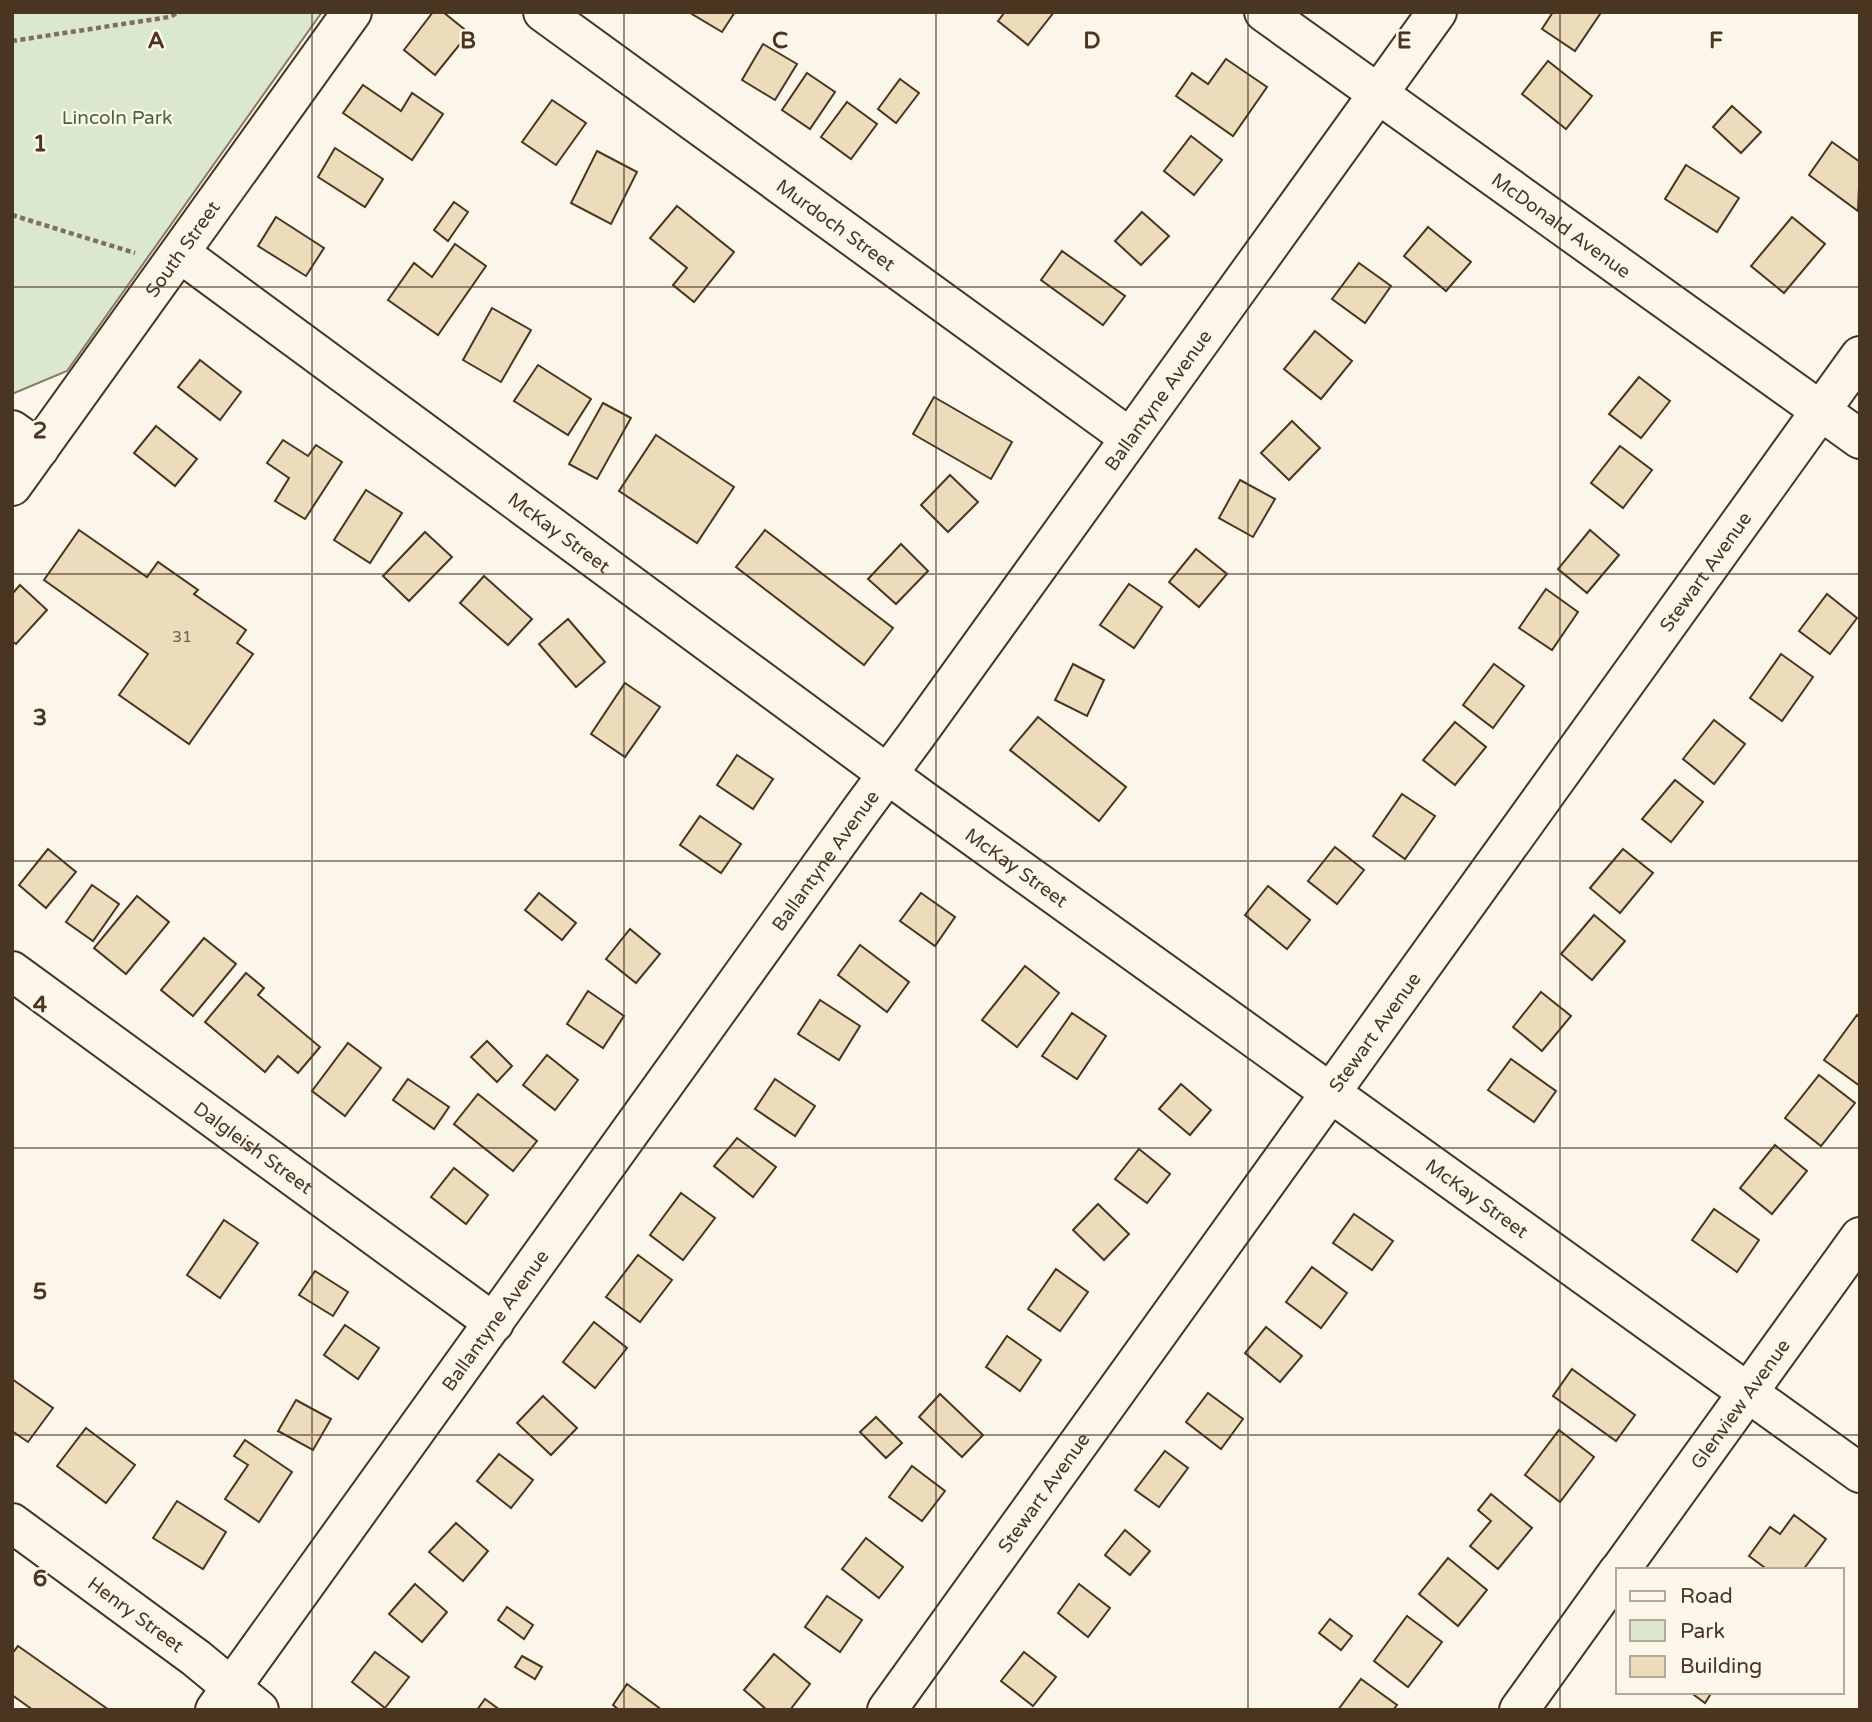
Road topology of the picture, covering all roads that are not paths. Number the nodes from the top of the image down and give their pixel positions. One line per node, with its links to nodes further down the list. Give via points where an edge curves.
1 (352, 12): 6 (street, South Street)
2 (543, 12): 9 (street, Murdoch Street)
3 (1264, 12): 5 (street, McDonald Avenue)
4 (1437, 12): 5 (street, Ballantyne Avenue)
5 (1379, 94): 8 (street, McDonald Avenue); 9 (street, Ballantyne Avenue)
6 (180, 253): 10 (street, South Street); 13 (street, McKay Street)
7 (1860, 356): 8 (street, Stewart Avenue)
8 (1820, 412): 11 (street, McDonald Avenue); 15 (street, Stewart Avenue)
9 (1130, 438): 13 (street, Ballantyne Avenue)
10 (26, 439): 12 (street, South Street)
11 (1860, 439)
12 (12, 486)
13 (888, 773): 15 (street, McKay Street); 17 (street, Ballantyne Avenue)
14 (12, 971): 17 (street, Dalgleish Street)
15 (1331, 1092): 18 (street, McKay Street); 24 (street, Stewart Avenue)
16 (1860, 1237): 18 (street, Glenview Avenue)
17 (494, 1323): 23 (street, Ballantyne Avenue)
18 (1748, 1392): 19 (street, McKay Street); 21 (street, Glenview Avenue)
19 (1860, 1473)
20 (12, 1523): 23 (street, Henry Street, via 185,1650)
21 (1621, 1568)
22 (1616, 1575): 25 (street, Glenview Avenue)
23 (235, 1702)
24 (887, 1710)
25 (1519, 1710)

